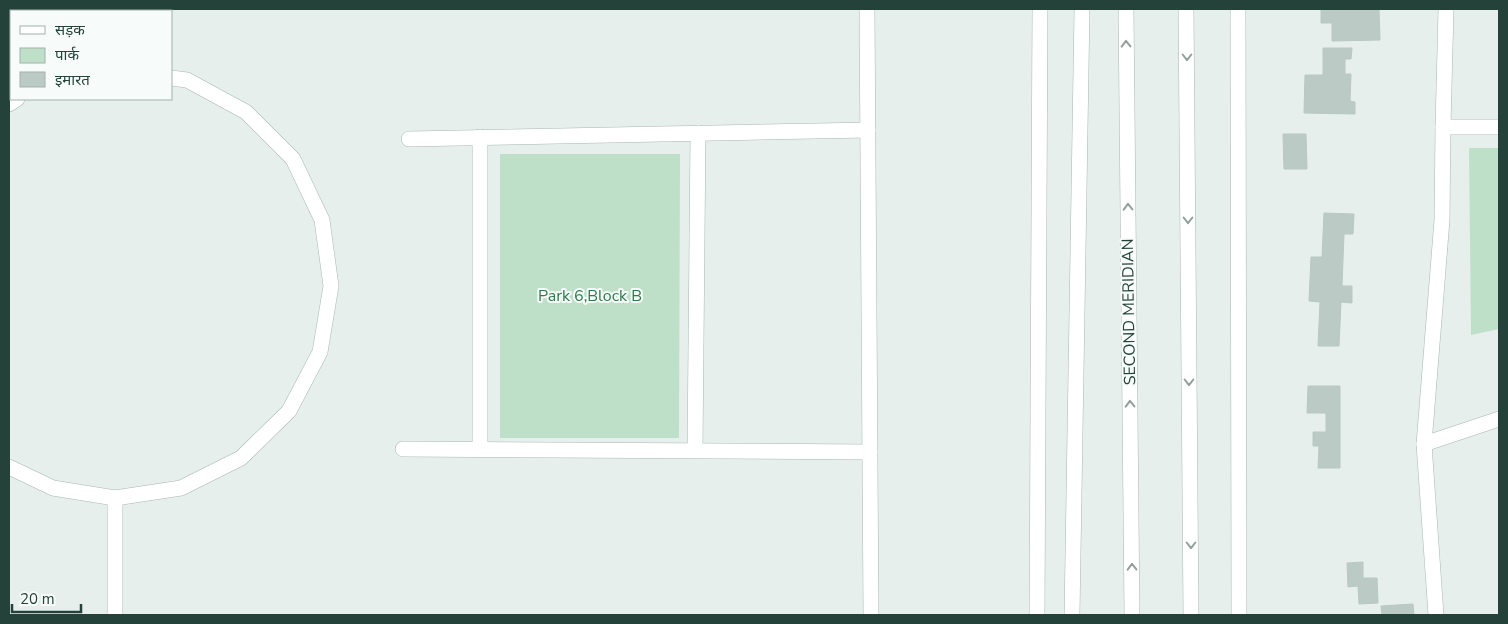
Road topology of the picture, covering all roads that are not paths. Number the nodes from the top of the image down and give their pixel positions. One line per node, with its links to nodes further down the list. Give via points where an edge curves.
1 (867, 9): 11 (street)
2 (1040, 9): 25 (street)
3 (1082, 9): 26 (street)
4 (1126, 9): 27 (street, SECOND MERIDIAN, one-way to 4)
5 (1186, 9): 28 (street, one-way to 28)
6 (1238, 9): 29 (street)
7 (1446, 9): 10 (street)
8 (172, 78): 22 (street, via 187,80 246,112 293,160 322,220 331,286 320,352 289,411 241,458 181,488)
9 (1499, 127): 10 (street)
10 (1443, 128): 16 (street, via 1442,220)
11 (868, 130): 12 (street); 20 (street)
12 (698, 133): 13 (street); 19 (street)
13 (480, 137): 14 (street); 18 (street)
14 (409, 139)
15 (1499, 419): 16 (street)
16 (1424, 444): 30 (street)
17 (402, 449): 18 (street)
18 (480, 449): 19 (street)
19 (695, 450): 20 (street)
20 (870, 452): 24 (street)
21 (9, 467): 22 (street, via 53,488)
22 (115, 498): 23 (street)
23 (114, 615)
24 (871, 615)
25 (1037, 615)
26 (1072, 615)
27 (1132, 615)
28 (1191, 615)
29 (1239, 615)
30 (1436, 615)

